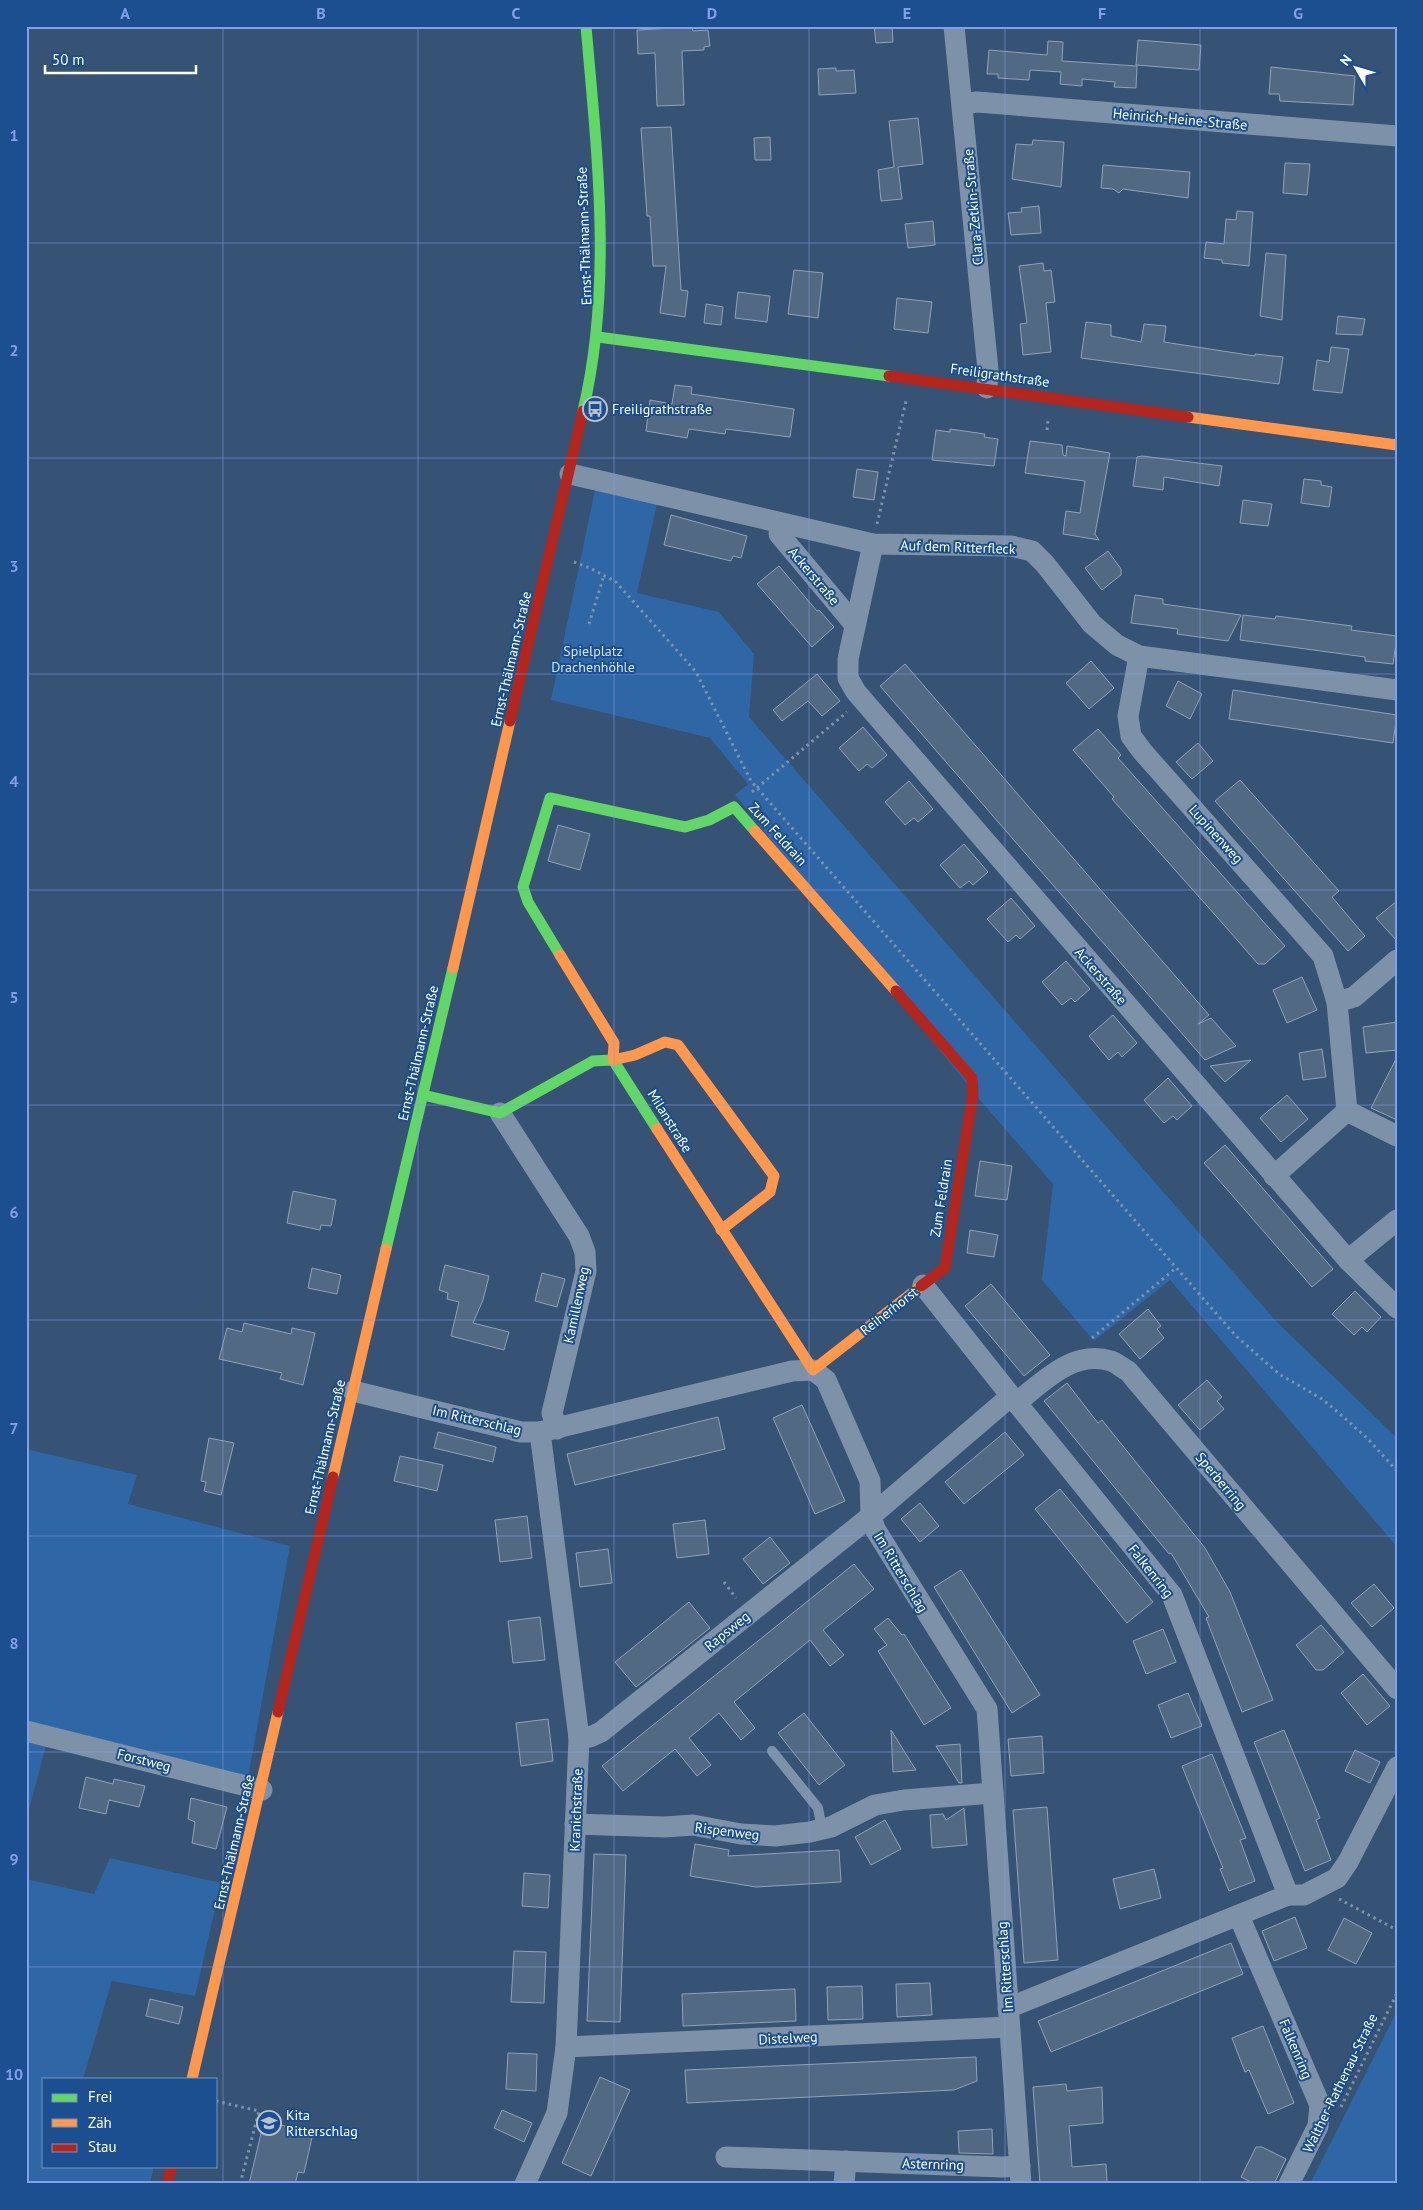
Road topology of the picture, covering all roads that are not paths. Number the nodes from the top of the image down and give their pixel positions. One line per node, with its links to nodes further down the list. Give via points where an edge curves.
1 (586, 26): 5 (street, Ernst-Thälmann-Straße, via 602,240)
2 (954, 26): 3 (street, Clara-Zetkin-Straße)
3 (962, 104): 4 (street, Heinrich-Heine-Straße, via 976,102); 6 (street, Clara-Zetkin-Straße, via 988,361)
4 (1397, 136)
5 (598, 337): 6 (street, Freiligrathstraße); 8 (street, Ernst-Thälmann-Straße)
6 (987, 388): 7 (street, Freiligrathstraße)
7 (1397, 445)
8 (570, 474): 9 (street, Auf dem Ritterfleck); 17 (street, Ernst-Thälmann-Straße)
9 (780, 524): 10 (street, Auf dem Ritterfleck); 11 (street, Ackerstraße, via 779,534)
10 (873, 544): 11 (street, Ackerstraße); 12 (street, Auf dem Ritterfleck, via 1011,546 1032,551 1092,624 1117,645)
11 (855, 625): 21 (street, Ackerstraße, via 848,678 862,699)
12 (1139, 656): 13 (street, Auf dem Ritterfleck); 15 (street, Lupinenweg, via 1128,716 1131,736 1323,956)
13 (1397, 690)
14 (1397, 960): 15 (street, via 1354,997)
15 (1336, 1002): 18 (street, Lupinenweg)
16 (614, 1060): 19 (street, via 593,1062); 23 (street, Milanstraße); 23 (street, via 635,1056 665,1042 678,1045 774,1176 770,1192); 25 (street, Zum Feldrain, via 614,1043 523,888 550,798 685,828 734,808 972,1078 973,1094 944,1268)
17 (423, 1095): 19 (street); 28 (street, Ernst-Thälmann-Straße)
18 (1347, 1111): 20 (street); 21 (street)
19 (500, 1113): 30 (street, Kamillenweg, via 586,1252 586,1271)
20 (1397, 1136)
21 (1274, 1176): 24 (street, Ackerstraße)
22 (1397, 1220): 24 (street)
23 (721, 1230): 27 (street, Milanstraße)
24 (1348, 1260): 26 (street, Ackerstraße)
25 (923, 1285): 27 (street, Reiherhorst); 29 (street, Reiherhorst)
26 (1397, 1308)
27 (813, 1370): 30 (street, Im Ritterschlag, via 792,1371); 31 (street, Im Ritterschlag, via 826,1380 870,1481)
28 (353, 1391): 30 (street, Im Ritterschlag, via 521,1432); 37 (street, Ernst-Thälmann-Straße)
29 (1013, 1400): 31 (street); 32 (street, Sperberring, via 1066,1364 1091,1359 1111,1361 1128,1371); 41 (street, Falkenring, via 1172,1595)
30 (548, 1430): 34 (street, Kranichstraße)
31 (871, 1516): 34 (street, Rapsweg, via 601,1732 590,1738); 38 (street, Im Ritterschlag, via 883,1544 987,1709)
32 (1397, 1689)
33 (26, 1731): 37 (street, Forstweg)
34 (579, 1738): 39 (street, Kranichstraße)
35 (772, 1750): 40 (lane, via 818,1808)
36 (1397, 1767): 41 (street, via 1337,1878 1304,1895)
37 (262, 1790): 45 (street, Ernst-Thälmann-Straße)
38 (993, 1793): 40 (street, Rispenweg, via 875,1805); 43 (street, Im Ritterschlag)
39 (575, 1824): 40 (street, Rispenweg, via 693,1825 757,1836); 44 (street, Kranichstraße)
40 (822, 1829)
41 (1288, 1895): 42 (street)
42 (1238, 1916): 43 (street); 53 (street, Falkenring, via 1320,2105 1318,2126)
43 (1008, 2017): 44 (street, Distelweg); 49 (street, Im Ritterschlag)
44 (566, 2047): 51 (street, Kranichstraße, via 557,2113)
45 (192, 2078)
46 (726, 2157): 47 (street, Asternring)
47 (846, 2160): 49 (street, Asternring, via 1002,2167); 52 (street)
48 (171, 2168): 50 (street)
49 (1020, 2175)
50 (167, 2184)
51 (525, 2184)
52 (844, 2184)
53 (1289, 2184)

